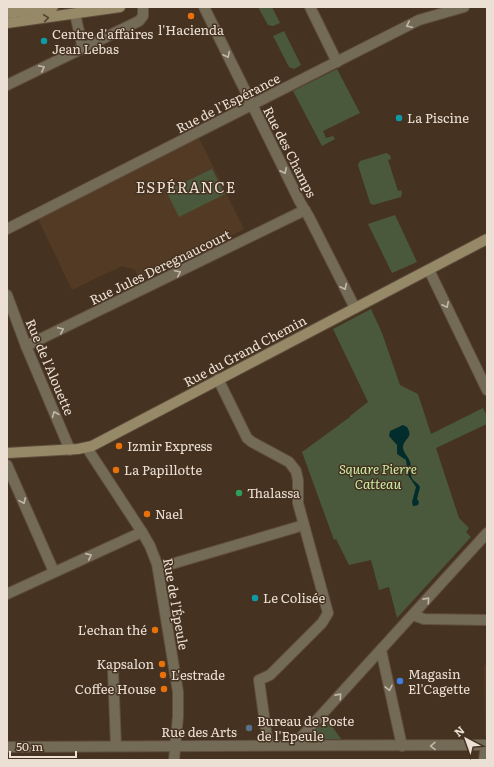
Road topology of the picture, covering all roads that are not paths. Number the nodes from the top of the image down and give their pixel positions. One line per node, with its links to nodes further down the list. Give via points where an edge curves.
1 (53, 7): 8 (main road)
2 (120, 7): 9 (main road)
3 (143, 7): 11 (street, via 143,16 139,21)
4 (204, 7): 14 (street, Rue des Champs, one-way to 14)
5 (310, 7): 12 (street)
6 (464, 7): 7 (street, Rue de l'Espérance)
7 (441, 10): 12 (street, Rue de l'Espérance, one-way to 12)
8 (7, 13)
9 (75, 14): 10 (main road, one-way to 9); 11 (street)
10 (7, 23)
11 (83, 49): 13 (street, one-way to 11)
12 (337, 62): 14 (street, Rue de l'Espérance)
13 (7, 85)
14 (252, 106): 15 (street, Rue des Champs, one-way to 15); 16 (street, Rue de l'Espérance)
15 (305, 210): 20 (street, Rue des Champs, one-way to 20); 21 (street, Rue Jules Deregnaucourt, one-way to 15)
16 (7, 229)
17 (487, 239): 18 (main road, Rue du Grand Chemin)
18 (429, 270): 20 (main road, Rue du Grand Chemin); 23 (street, one-way to 23)
19 (7, 294): 21 (street, Rue de l'Alouette)
20 (355, 308): 22 (main road, Rue du Grand Chemin)
21 (26, 346): 25 (street, Rue de l'Alouette, one-way to 21)
22 (218, 379): 24 (main road, Rue du Grand Chemin); 28 (street, via 247,438 289,462 296,471 298,503)
23 (487, 390)
24 (87, 448): 25 (main road, Rue du Grand Chemin); 29 (street, Rue de l'Épeule)
25 (70, 450): 26 (main road, Rue du Grand Chemin)
26 (7, 453)
27 (7, 465): 32 (street, one-way to 32)
28 (304, 525): 31 (street); 39 (street, via 328,613 322,623 270,675 259,680)
29 (142, 532): 31 (street, Rue de l'Épeule, via 154,554); 32 (street, one-way to 29)
30 (487, 533): 34 (street, one-way to 30)
31 (158, 568): 38 (street, Rue de l'Épeule, via 178,692)
32 (54, 572): 33 (street)
33 (7, 594)
34 (413, 615): 35 (street, via 424,619); 36 (street)
35 (487, 620)
36 (381, 650): 40 (street, one-way to 36); 43 (street, one-way to 43)
37 (113, 671): 42 (street)
38 (176, 745): 39 (street, Rue des Arts); 42 (street, Rue des Arts); 45 (street, Rue de l'Épeule)
39 (268, 745): 40 (street, Rue des Arts)
40 (294, 745): 43 (street, Rue des Arts)
41 (486, 745): 43 (street, Rue des Arts, one-way to 43); 46 (street)
42 (116, 746): 44 (street, Rue des Arts)
43 (402, 746)
44 (7, 747)
45 (174, 760)
46 (484, 760)

